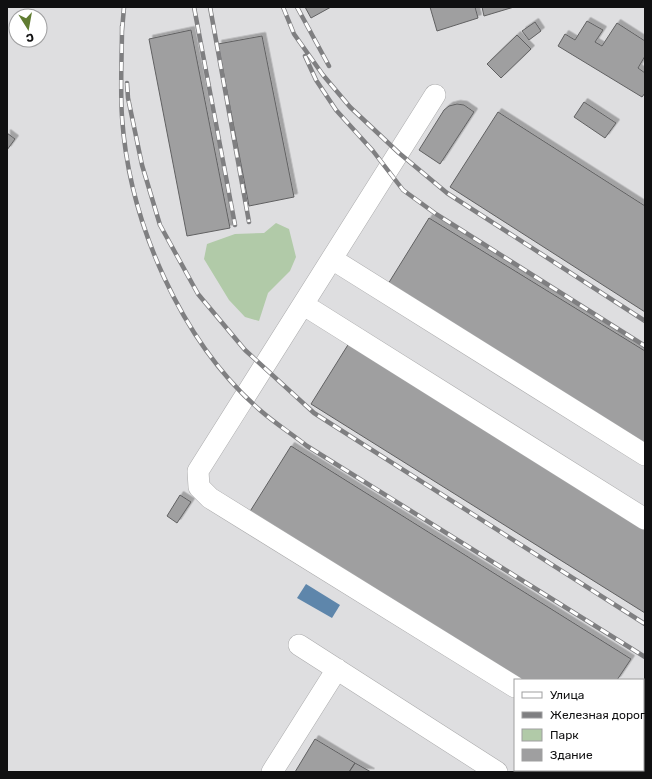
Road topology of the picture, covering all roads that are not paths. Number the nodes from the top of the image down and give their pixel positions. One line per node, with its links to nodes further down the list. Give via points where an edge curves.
1 (435, 95): 2 (street)
2 (332, 259): 3 (street); 4 (street)
3 (304, 305): 5 (street); 8 (street, via 198,471 199,487 210,498)
4 (645, 455)
5 (645, 519)
6 (299, 645): 7 (street)
7 (337, 669): 9 (street); 10 (street)
8 (514, 685)
9 (272, 772)
10 (497, 772)

